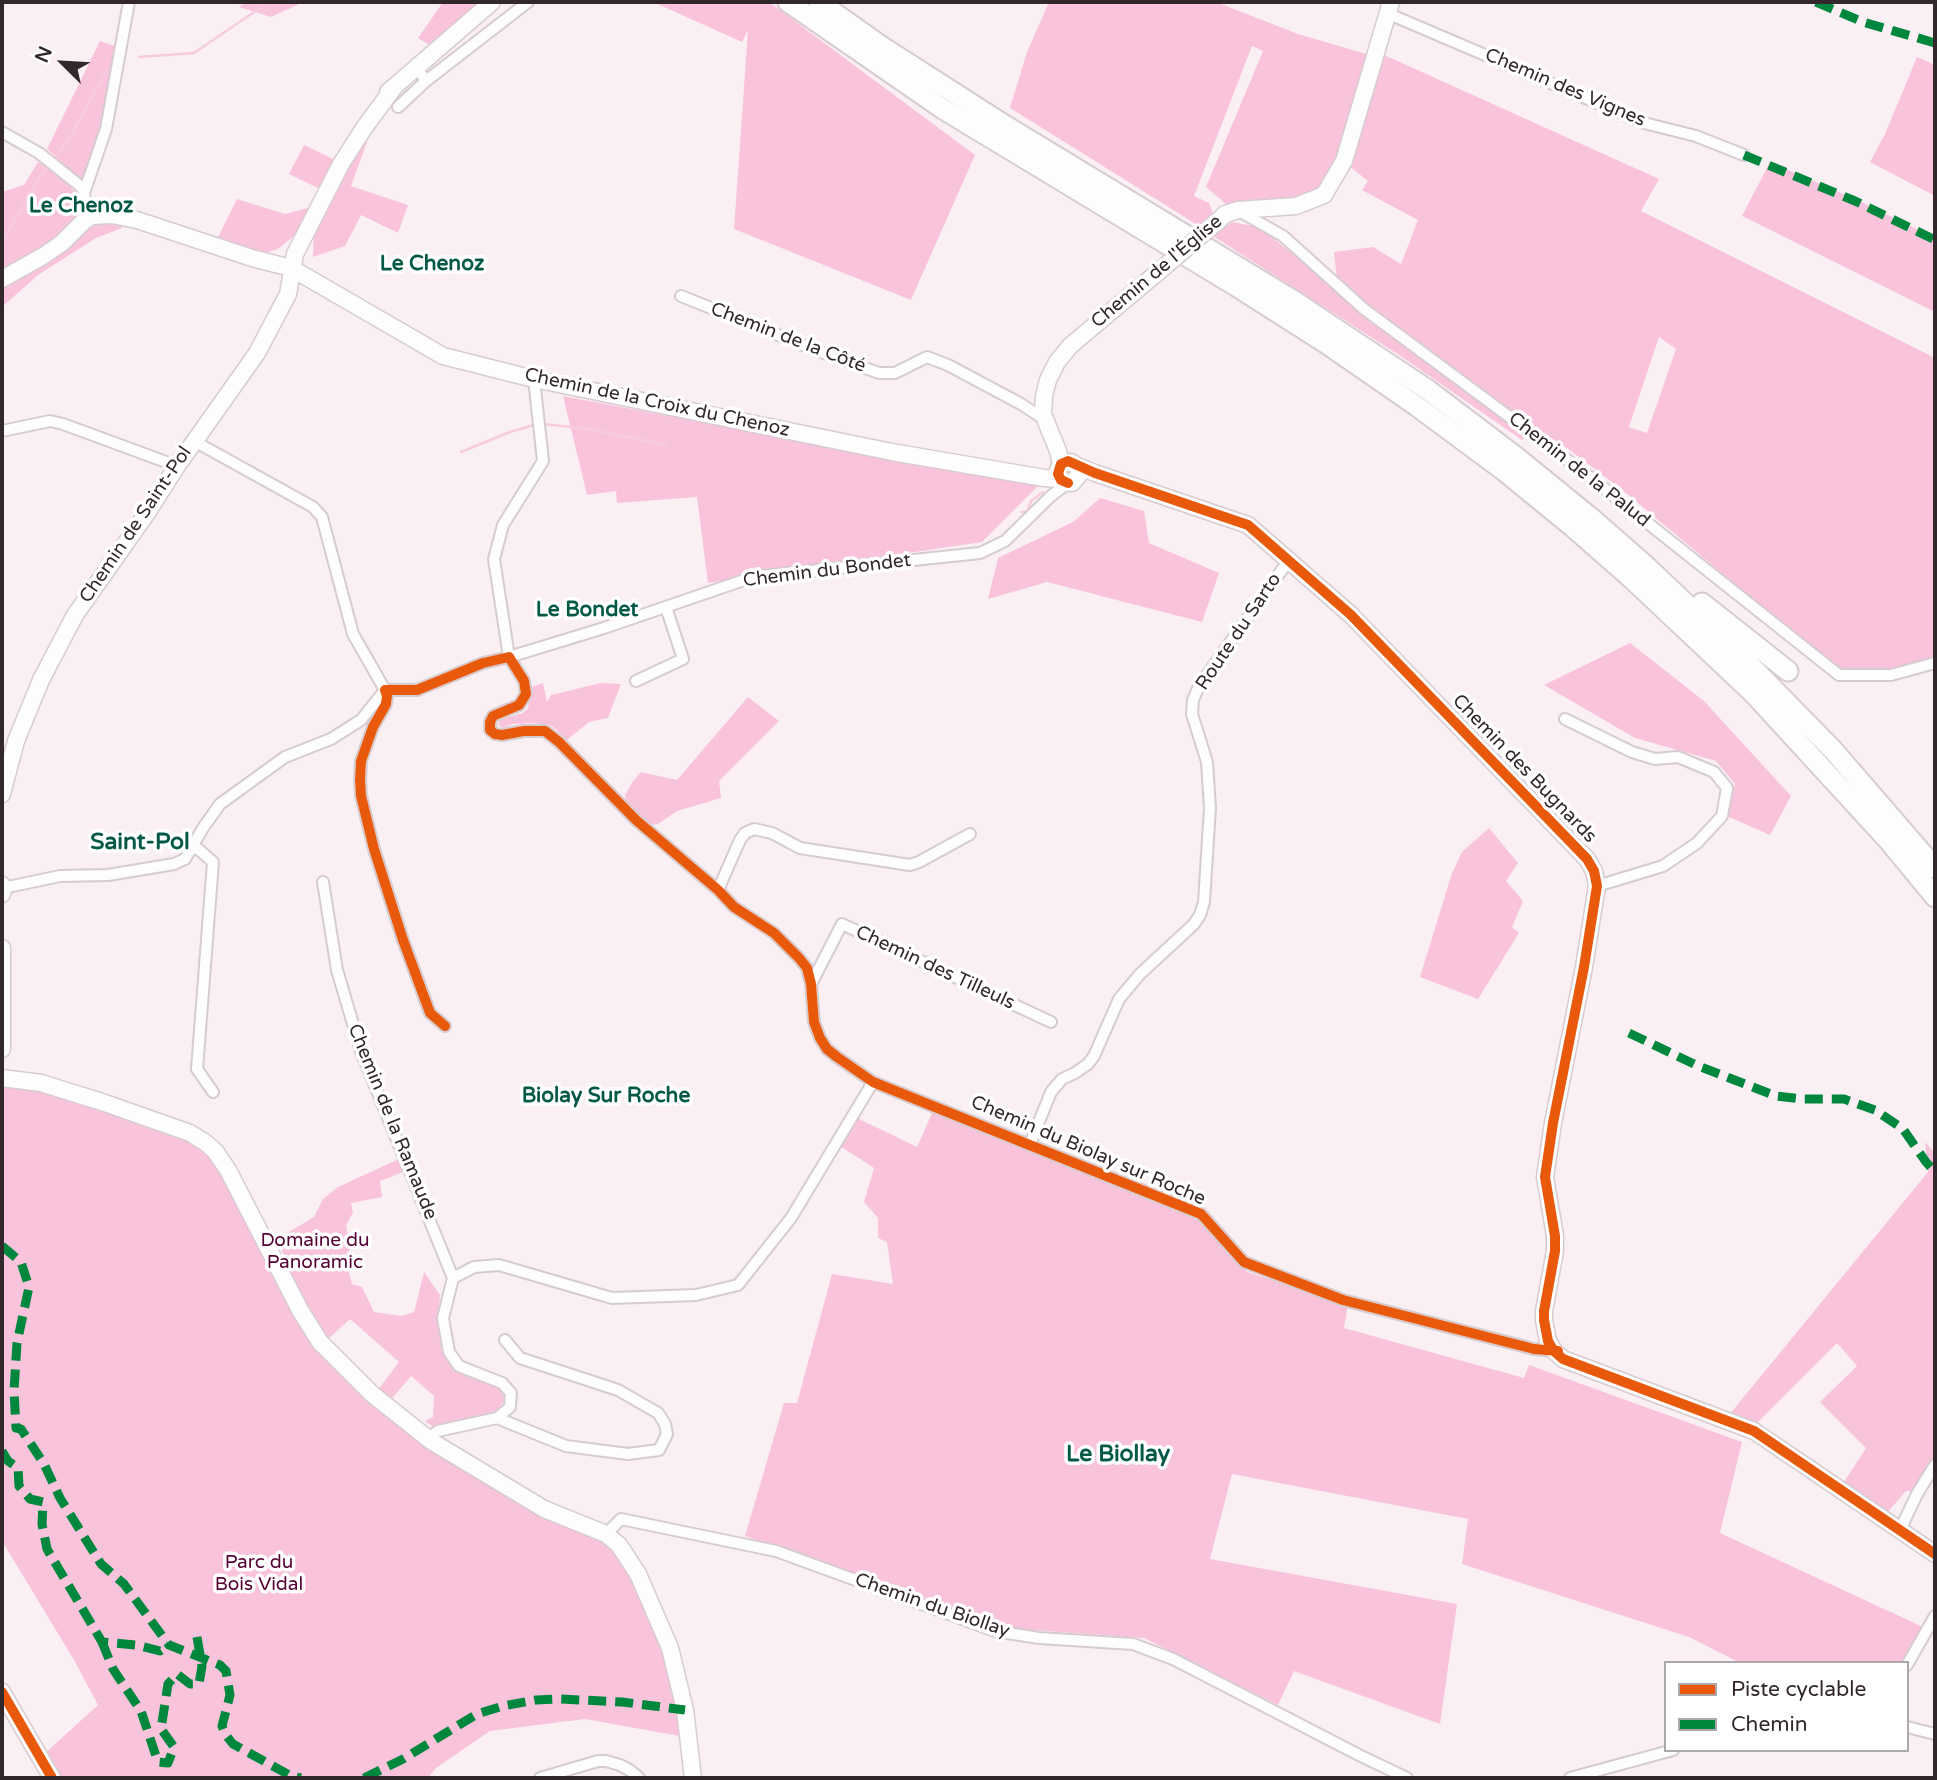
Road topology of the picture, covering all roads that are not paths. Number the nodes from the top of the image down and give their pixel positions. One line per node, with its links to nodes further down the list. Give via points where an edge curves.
1 (129, 2): 11 (street, via 109,116)
2 (492, 2): 7 (street, Chemin de Saint-Pol)
3 (528, 2): 7 (street)
4 (788, 2): 33 (highway, via 943,109 1289,319 1494,463 1674,617 1754,694)
5 (820, 2): 22 (highway, via 960,97 1338,329 1470,421)
6 (1390, 8): 10 (street, Chemin des Vignes, via 1644,123); 12 (street, Chemin de l'Église, via 1344,161 1324,195 1296,206)
7 (421, 74): 8 (street); 13 (street, Chemin de Saint-Pol, via 396,86 358,124)
8 (398, 107)
9 (2, 132): 11 (street, via 39,153)
10 (1744, 155)
11 (86, 201): 13 (street, Chemin de la Croix du Chenoz, via 112,215); 14 (street, via 62,243)
12 (1238, 210): 17 (street, Chemin de l'Église, bridge, via 1225,214 1070,346 1048,380); 26 (street, Chemin de la Palud, via 1283,236 1364,309 1581,470 1839,676 1891,675)
13 (291, 268): 16 (street, Chemin de la Croix du Chenoz, via 443,356); 19 (street, Chemin de Saint-Pol, via 288,294 257,353)
14 (2, 279)
15 (681, 296): 17 (street, Chemin de la Côté, via 879,373 895,373 927,357)
16 (534, 379): 21 (street, Chemin de la Croix du Chenoz, via 892,452); 25 (street, via 543,461 503,525 494,559)
17 (1044, 419): 21 (street, Chemin de l'Église)
18 (2, 431): 20 (street, via 50,421)
19 (194, 441): 20 (street, Chemin de Saint-Pol); 29 (street, via 313,507 322,517 353,634)
20 (177, 466): 31 (street, Chemin de Saint-Pol, via 58,646 16,741)
21 (1066, 471): 23 (street, Chemin des Bugnards, via 1248,526); 24 (street, Chemin du Bondet, via 1051,496 1005,541 980,553 753,577)
22 (1590, 517): 27 (highway); 35 (highway, via 1781,695)
23 (1289, 560): 37 (street, Chemin des Bugnards, via 1351,615 1587,859); 50 (street, Route du Sarto, via 1193,701 1192,714 1207,762 1210,808 1200,915 1119,999 1094,1056 1051,1092)
24 (666, 607): 25 (street, Chemin du Bondet); 28 (street, via 683,659)
25 (509, 657): 29 (street, Chemin du Bondet, via 417,690); 39 (street, via 524,681 526,694 519,705 494,716 489,730 502,735 545,731 636,820)
26 (1935, 663)
27 (1788, 671)
28 (636, 681)
29 (385, 690): 34 (street, via 361,720 331,739 285,757 220,804); 45 (street, via 386,704 361,761 361,796 429,1013)
30 (1565, 719): 37 (street, via 1632,752 1655,760 1678,757 1714,772 1727,788 1722,816 1697,843 1663,866)
31 (2, 794)
32 (970, 834): 39 (street, via 909,865 800,848 754,829 740,840)
33 (1888, 840): 40 (highway); 41 (highway)
34 (191, 848): 38 (street, via 185,859 174,864 60,877); 49 (street, via 213,862 197,1069)
35 (1935, 867)
36 (323, 882): 51 (street, Chemin de la Ramaude, via 337,970 361,1051)
37 (1597, 886): 53 (street, via 1545,1177 1555,1251 1544,1311 1548,1340)
38 (2, 889)
39 (718, 890): 43 (street, via 787,945 807,968)
40 (1935, 897)
41 (1935, 913)
42 (2, 948): 46 (street)
43 (811, 984): 44 (street, Chemin des Tilleuls, via 842,924); 48 (street, Chemin du Biolay sur Roche, via 820,1038 827,1049)
44 (1051, 1022)
45 (445, 1026)
46 (2, 1049)
47 (2, 1078): 55 (street, via 77,1094 190,1133 206,1143 228,1170 320,1342 372,1394)
48 (873, 1082): 50 (street, Chemin du Biolay sur Roche); 51 (street, via 791,1218 738,1286 696,1295 612,1298 499,1265 474,1267)
49 (213, 1092)
50 (1030, 1144): 53 (street, Chemin du Biolay sur Roche, via 1201,1214 1244,1262 1343,1300)
51 (453, 1278): 54 (street, via 443,1318 449,1352 459,1366 502,1383 511,1393 510,1407)
52 (505, 1340): 54 (street, via 520,1358 618,1390 658,1413 667,1434 659,1450 628,1454 566,1446)
53 (1557, 1352): 57 (street, via 1754,1431)
54 (497, 1418): 55 (street)
55 (430, 1438): 58 (street, via 544,1509)
56 (1935, 1465): 57 (street)
57 (1900, 1530): 59 (street)
58 (608, 1533): 69 (street, via 638,1574 670,1647 685,1710); 70 (street, Chemin du Biollay, via 621,1519 776,1551 995,1631 1133,1644 1173,1658)
59 (1935, 1554)
60 (1935, 1616): 61 (street)
61 (1909, 1662)
62 (2, 1692): 66 (street)
63 (1909, 1728): 64 (street)
64 (1935, 1734)
65 (1666, 1752): 71 (street)
66 (52, 1778)
67 (540, 1778): 68 (street, via 598,1761 620,1765)
68 (639, 1778)
69 (693, 1778)
70 (1407, 1778)
71 (1570, 1778)

